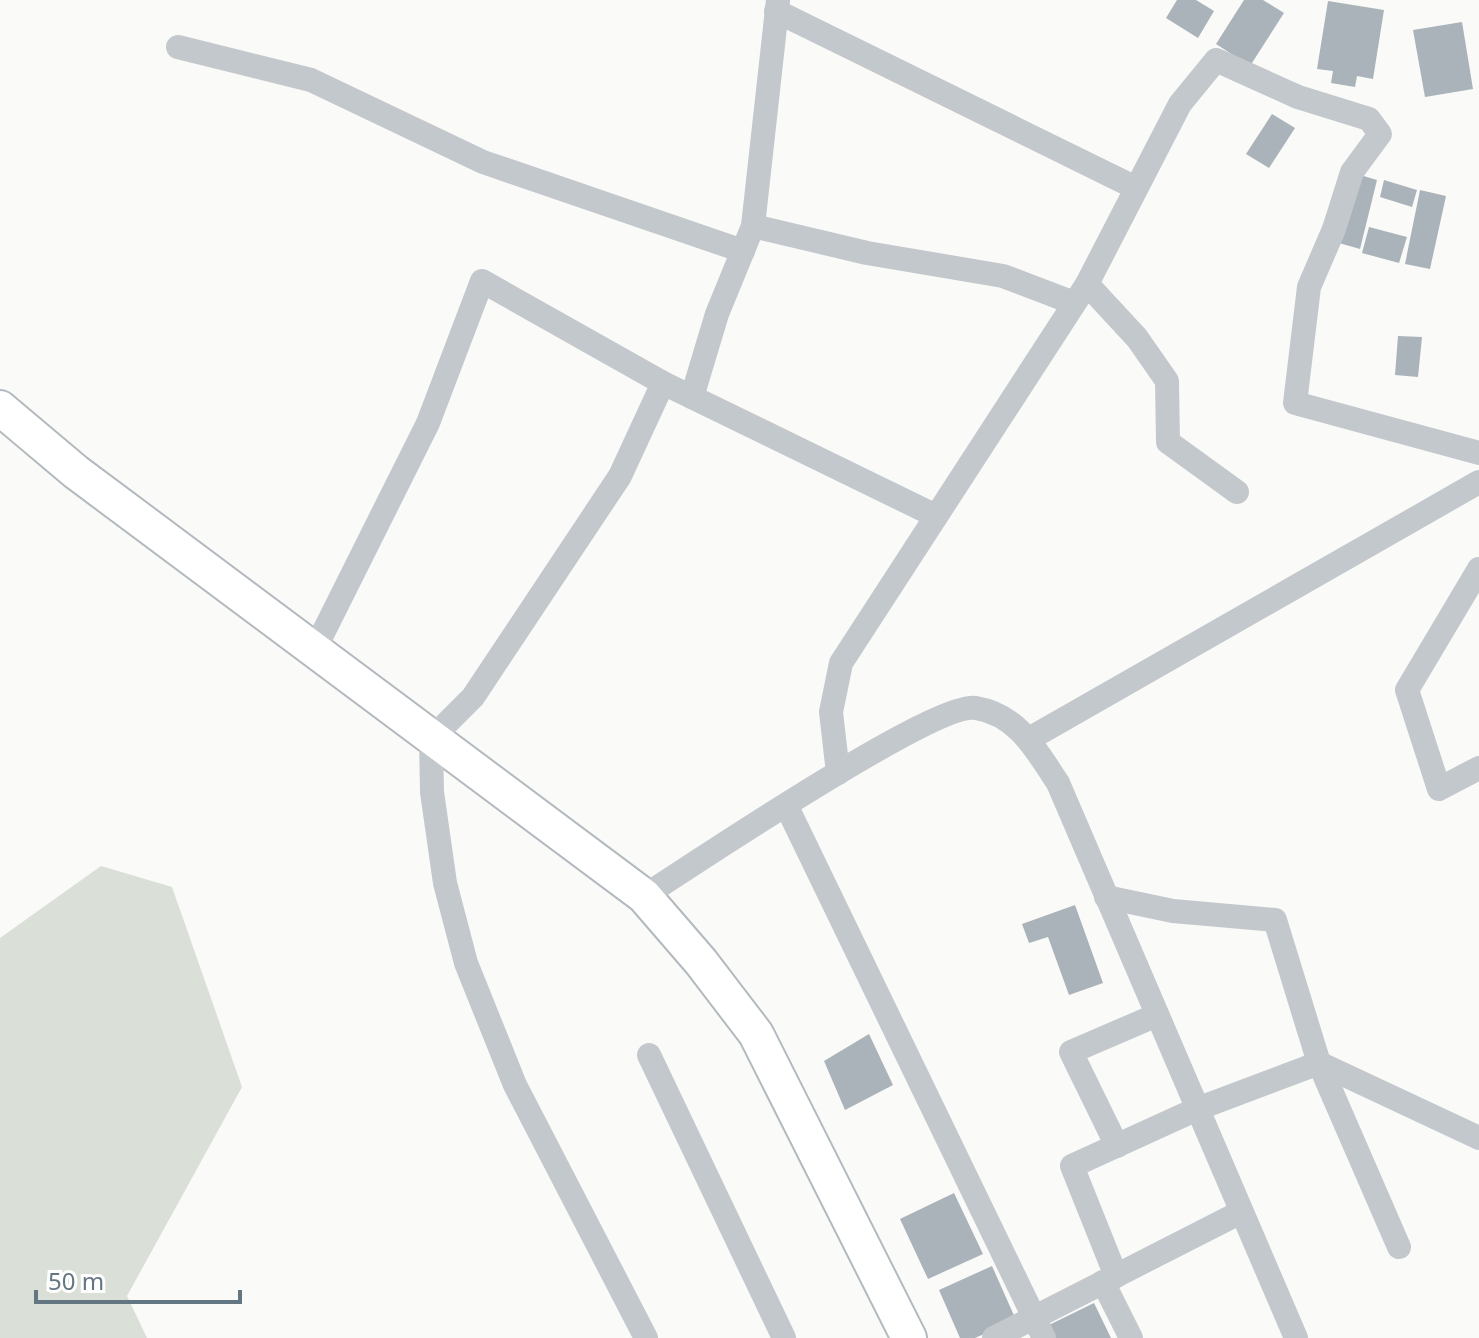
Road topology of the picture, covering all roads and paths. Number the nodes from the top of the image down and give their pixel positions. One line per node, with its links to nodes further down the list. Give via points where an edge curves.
1 (777, 5): 3 (street); 4 (street)
2 (178, 47): 5 (street, via 311,80 483,162)
3 (1136, 188): 6 (street); 10 (street, via 1180,104 1216,60 1298,97 1369,119 1380,134 1352,172 1309,287 1295,403)
4 (753, 226): 5 (street); 6 (street)
5 (743, 251): 8 (street)
6 (1081, 293): 12 (street, via 1137,338 1167,381 1168,442); 13 (street)
7 (663, 383): 8 (street); 15 (street, via 482,281 428,423); 16 (street, via 620,476 473,697)
8 (692, 397): 13 (street)
9 (0, 408): 15 (street, via 76,472)
10 (1479, 453)
11 (1479, 482): 17 (street)
12 (1237, 492)
13 (934, 515): 19 (street, via 841,663 831,712)
14 (1479, 569): 18 (street, via 1407,690 1439,789)
15 (315, 649): 16 (street)
16 (431, 739): 21 (street); 33 (street, via 432,792 445,883 466,963 515,1085)
17 (1029, 739): 19 (street, via 1003,715 972,707 919,726); 22 (street, via 1058,783)
18 (1479, 768)
19 (838, 773): 20 (street)
20 (787, 807): 21 (street); 32 (street)
21 (644, 896): 35 (street, via 756,1034)
22 (1106, 897): 23 (street); 25 (street, via 1173,911 1275,920)
23 (1157, 1015): 26 (street); 28 (street, via 1071,1052)
24 (649, 1055): 34 (street)
25 (1319, 1063): 26 (street); 27 (street); 30 (street)
26 (1197, 1109): 28 (street); 29 (street)
27 (1479, 1138)
28 (1117, 1146): 31 (street, via 1072,1166)
29 (1241, 1212): 31 (street); 38 (street)
30 (1399, 1247)
31 (1110, 1279): 32 (street); 37 (street)
32 (1040, 1328): 36 (street)
33 (646, 1338)
34 (784, 1338)
35 (909, 1338)
36 (994, 1338)
37 (1131, 1338)
38 (1296, 1338)

